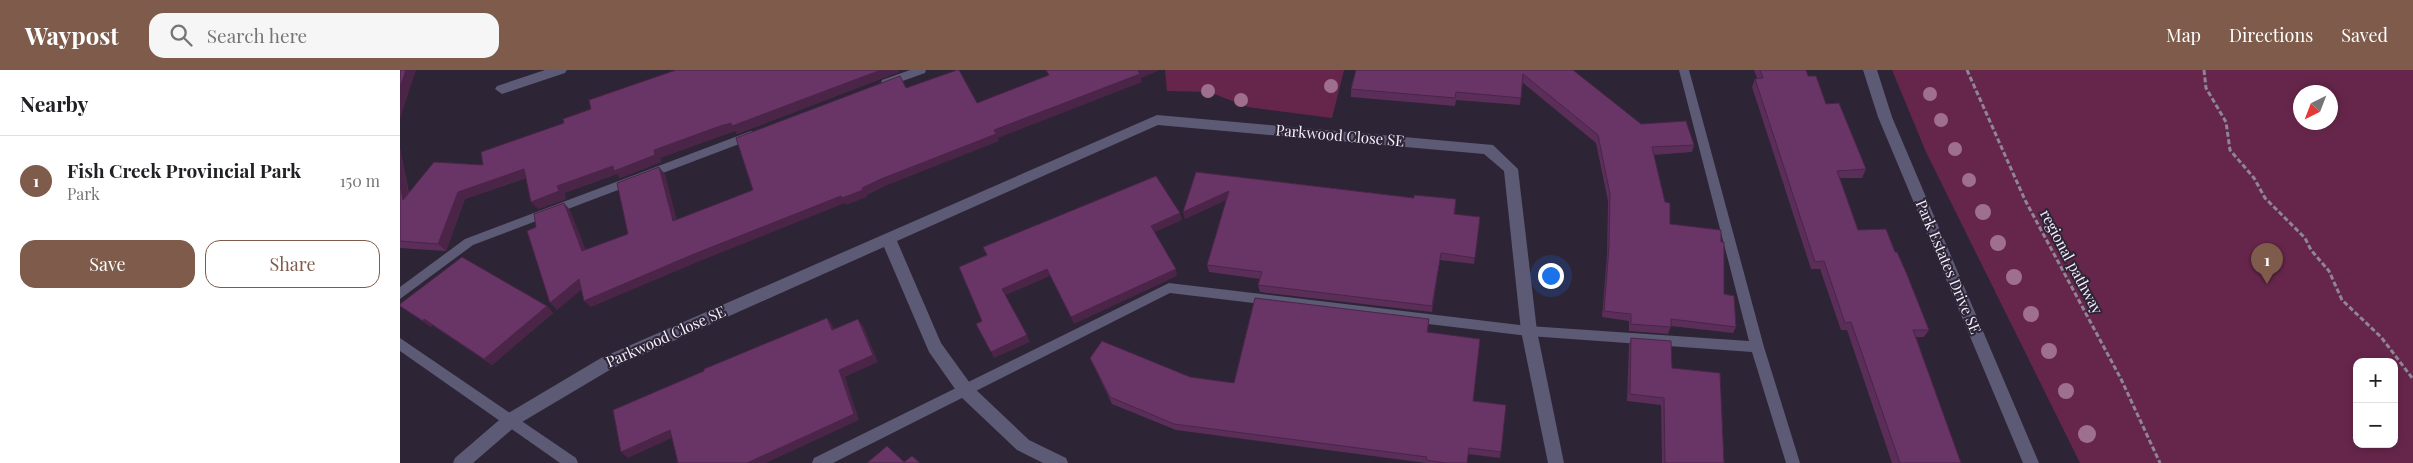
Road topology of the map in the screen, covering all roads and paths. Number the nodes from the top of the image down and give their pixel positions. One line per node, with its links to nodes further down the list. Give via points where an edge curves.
1 (560, 70): 8 (street)
2 (922, 70): 7 (lane)
3 (1684, 70): 14 (lane)
4 (1870, 70): 24 (street, Park Estates Drive SE, via 1885,117)
5 (1967, 70): 25 (path, regional pathway, via 2046,240 2146,426)
6 (2204, 70): 15 (path, via 2206,88 2226,122 2230,150 2254,178 2265,198 2305,238 2332,276 2342,300 2381,336)
7 (875, 88)
8 (502, 89)
9 (765, 130): 11 (lane, via 470,242)
10 (888, 238): 12 (street, Parkwood Close SE, via 1158,120 1488,149 1511,169); 16 (street, via 935,347); 17 (street, Parkwood Close SE, via 607,363)
11 (400, 294)
12 (1529, 331): 14 (lane); 16 (lane, via 1169,288); 22 (street, Parkwood Close SE)
13 (400, 344): 17 (lane)
14 (1757, 347): 23 (lane)
15 (2413, 379)
16 (966, 391): 20 (lane); 21 (street, via 1023,445)
17 (511, 420): 18 (street, Parkwood Close SE); 19 (lane)
18 (461, 463)
19 (571, 463)
20 (819, 463)
21 (1060, 463)
22 (1556, 463)
23 (1793, 463)
24 (2031, 463)
25 (2160, 463)

